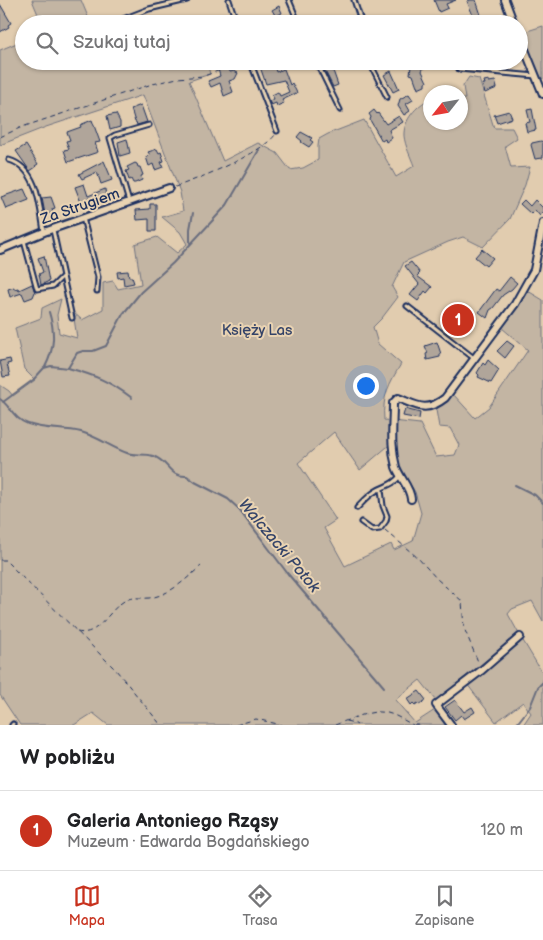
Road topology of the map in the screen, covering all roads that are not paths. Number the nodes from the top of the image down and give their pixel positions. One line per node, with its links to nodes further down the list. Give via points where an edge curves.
1 (187, 0): 6 (lane)
2 (229, 0): 7 (lane)
3 (289, 0): 8 (lane)
4 (354, 0): 9 (lane)
5 (505, 0): 10 (street)
6 (134, 15)
7 (234, 15)
8 (295, 15)
9 (359, 15)
10 (511, 15)
11 (528, 56): 16 (street)
12 (253, 70): 21 (lane)
13 (320, 70): 19 (lane)
14 (373, 70): 18 (lane)
15 (470, 70): 16 (lane)
16 (537, 76): 17 (street)
17 (543, 94)
18 (386, 97)
19 (340, 110)
20 (149, 125): 24 (lane, via 110,138)
21 (277, 131)
22 (9, 160): 28 (lane, via 23,168 35,187)
23 (169, 188): 24 (street, Za Strugiem)
24 (129, 202): 25 (street, Za Strugiem)
25 (83, 218): 27 (street, Za Strugiem); 32 (lane, via 98,277)
26 (543, 223): 35 (street, via 534,270 515,304)
27 (53, 229): 28 (street, Za Strugiem); 34 (lane)
28 (44, 232): 29 (street, Za Strugiem)
29 (23, 240): 30 (street, Za Strugiem); 31 (lane, via 37,289 53,286)
30 (0, 250)
31 (62, 277)
32 (97, 291)
33 (407, 306): 35 (lane)
34 (72, 318)
35 (475, 359): 36 (street, via 438,403 425,408 398,398 393,403 391,442)
36 (400, 476): 37 (lane); 38 (street)
37 (381, 490): 39 (lane); 40 (lane, via 386,522 372,530)
38 (411, 499)
39 (357, 508)
40 (361, 522)
41 (520, 637): 42 (street, via 436,704)
42 (451, 725)

